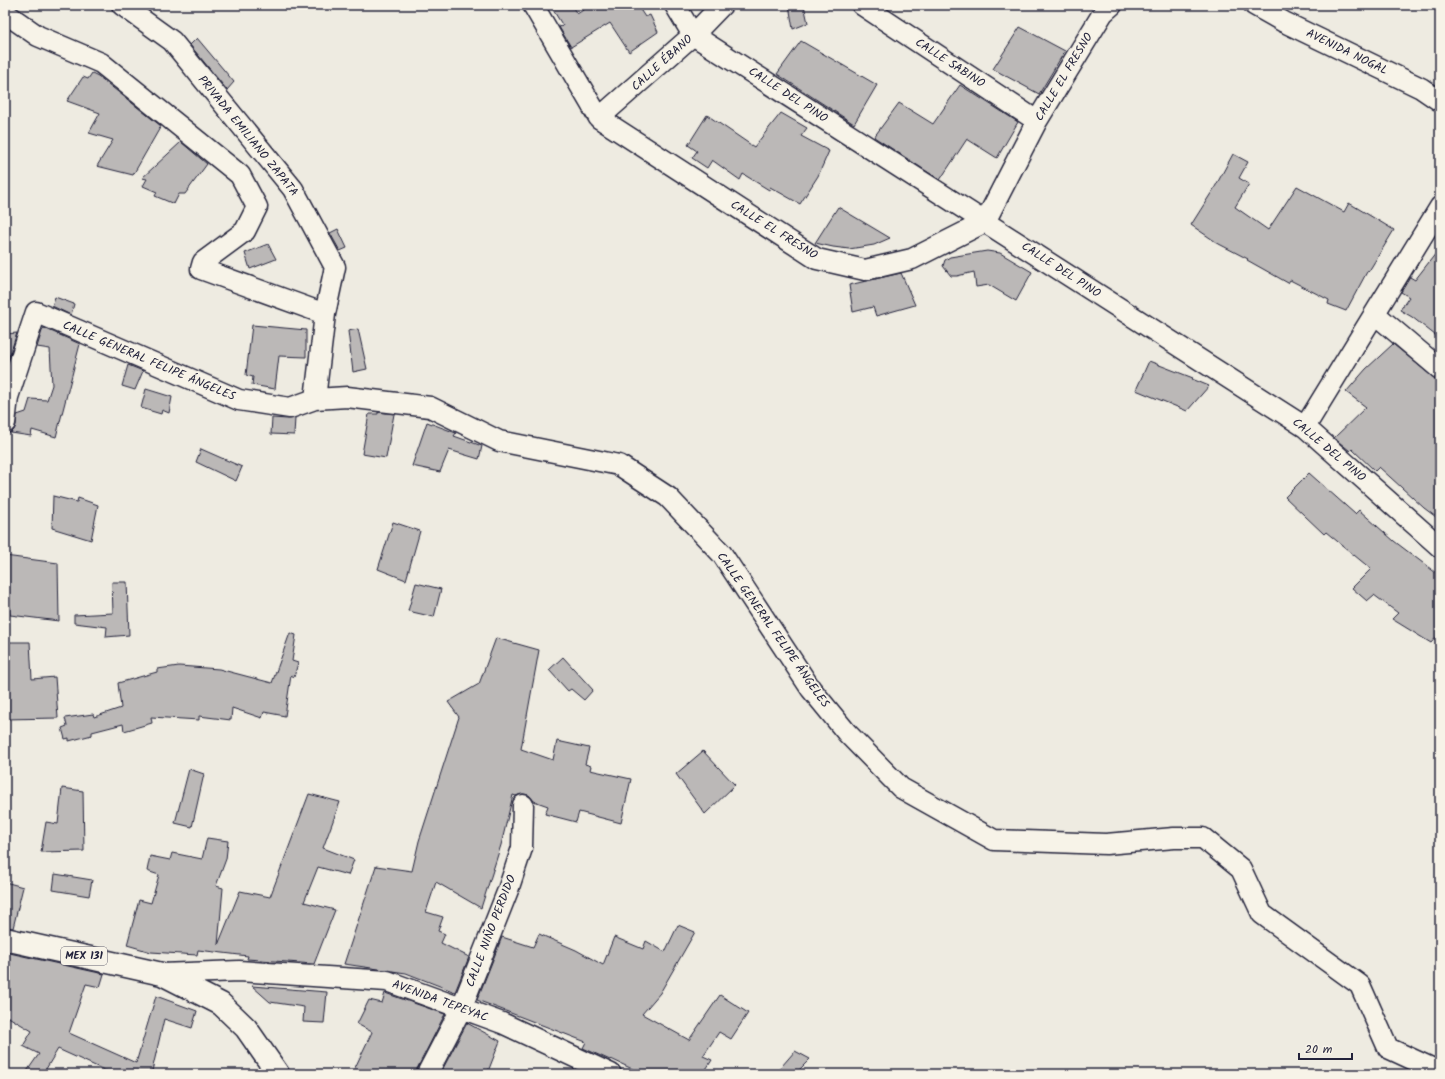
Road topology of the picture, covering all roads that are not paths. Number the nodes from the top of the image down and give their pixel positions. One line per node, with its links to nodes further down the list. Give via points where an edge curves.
1 (122, 5): 15 (street, PRIVADA EMILIANO ZAPATA, via 172,41 293,189 335,267)
2 (533, 5): 11 (street, CALLE EL FRESNO)
3 (675, 5): 9 (street, CALLE DEL PINO)
4 (722, 5): 9 (street, CALLE ÉBANO)
5 (862, 5): 12 (street, CALLE SABINO)
6 (1254, 5): 10 (street, AVENIDA NOGAL, via 1421,88)
7 (1103, 8): 12 (street, CALLE EL FRESNO)
8 (5, 13): 15 (street, via 38,36 100,62 240,175 257,207 246,231 203,262 202,269)
9 (693, 35): 11 (street, CALLE ÉBANO); 14 (street, CALLE DEL PINO)
10 (1440, 101)
11 (599, 118): 14 (street, CALLE EL FRESNO, via 817,259 865,270 912,259)
12 (1037, 121): 14 (street, CALLE EL FRESNO)
13 (1440, 207): 16 (street)
14 (985, 222): 20 (street, CALLE DEL PINO)
15 (325, 314): 18 (street, PRIVADA EMILIANO ZAPATA)
16 (1375, 314): 17 (street); 20 (street)
17 (1440, 369)
18 (315, 399): 19 (street, CALLE GENERAL FELIPE ÁNGELES, via 290,408 239,400 36,312 8,397); 26 (street, CALLE GENERAL FELIPE ÁNGELES, via 347,397 430,407 499,441 619,465 668,497 722,554 811,689 847,734 901,788 994,840 1106,844 1203,838 1241,869 1262,914 1360,985 1388,1048)
19 (5, 423)
20 (1305, 427): 21 (street, CALLE DEL PINO)
21 (1440, 547)
22 (523, 805): 25 (street, CALLE NIÑO PERDIDO, via 522,848)
23 (5, 939): 24 (main road, MEX 131)
24 (162, 974): 25 (street, AVENIDA TEPEYAC, via 239,971 387,981); 27 (main road, MEX 131, via 221,1004 246,1028)
25 (461, 1009): 28 (street, CALLE NIÑO PERDIDO); 29 (street, AVENIDA TEPEYAC, via 502,1024)
26 (1440, 1072)
27 (278, 1074)
28 (428, 1074)
29 (611, 1074)

